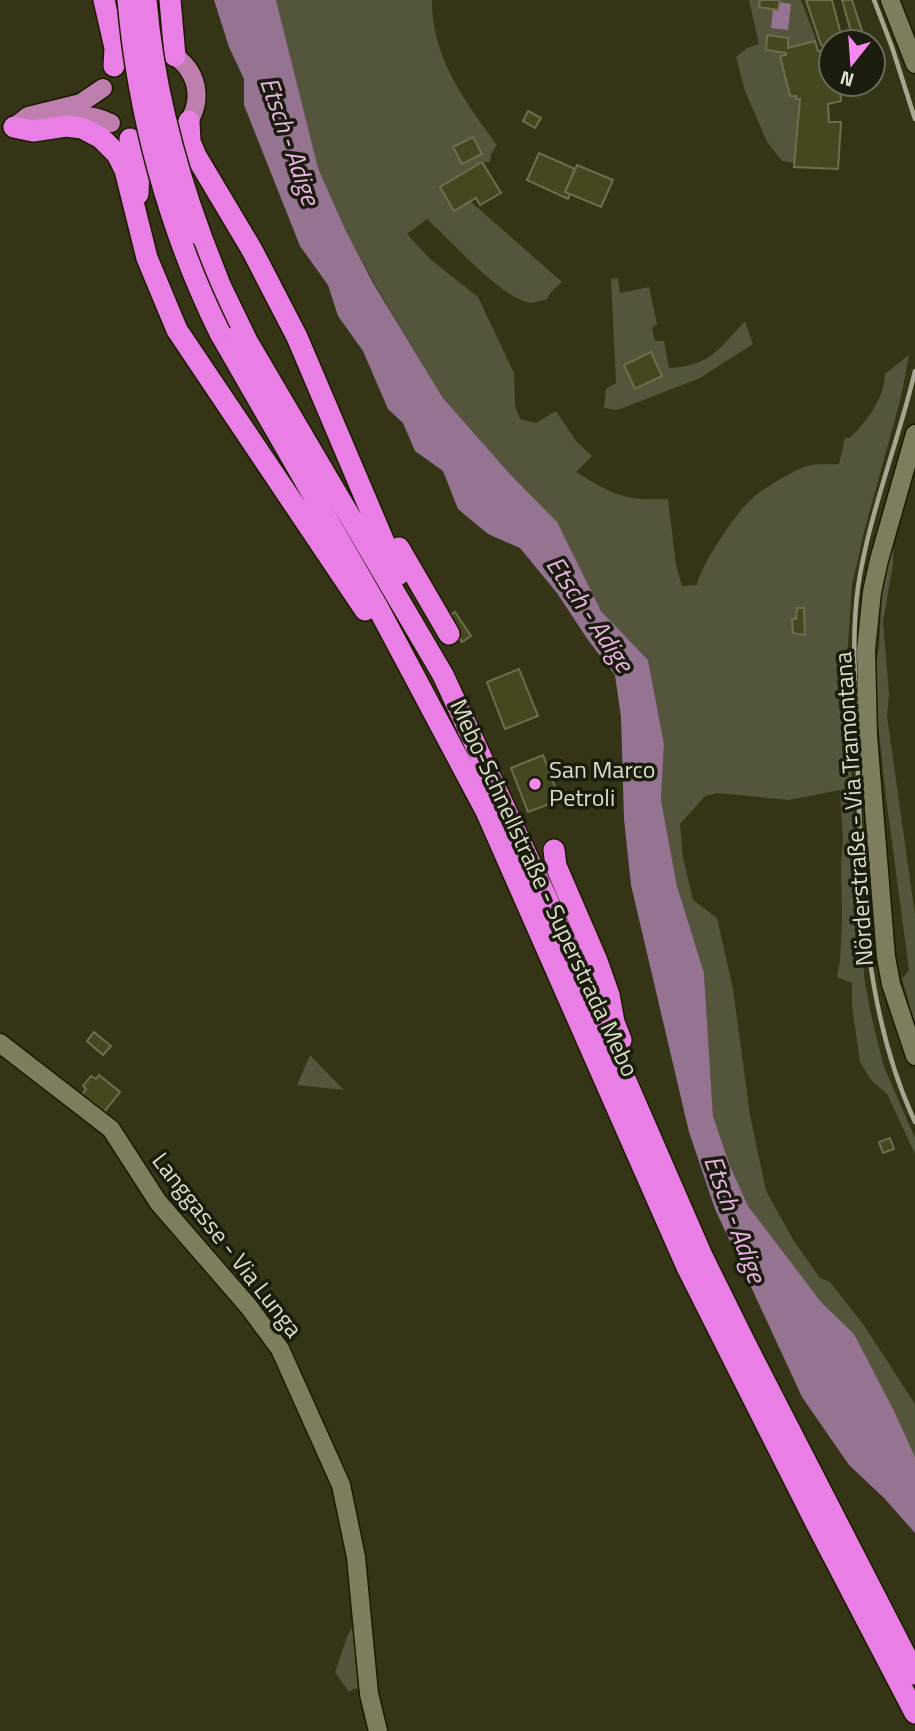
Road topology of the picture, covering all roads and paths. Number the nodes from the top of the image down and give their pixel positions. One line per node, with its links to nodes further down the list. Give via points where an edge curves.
1 (104, 0): 8 (highway, via 115,48)
2 (128, 0): 19 (highway, Mebo-Schnellstraße - Superstrada Mebo, bridge, via 143,106 172,219 199,291)
3 (146, 0): 18 (highway, Mebo-Schnellstraße - Superstrada Mebo, bridge, via 174,157 220,285 247,341)
4 (170, 0): 6 (highway)
5 (890, 0): 7 (street)
6 (175, 55): 12 (main road, via 190,70 196,85 196,106)
7 (915, 64)
8 (114, 66): 9 (main road)
9 (103, 88): 10 (main road, via 104,109); 11 (main road, via 81,103 28,116)
10 (111, 123): 11 (main road, via 80,114); 13 (main road)
11 (14, 127): 14 (highway, via 33,131 82,128 101,138 125,170)
12 (183, 128): 15 (highway, via 252,250)
13 (130, 139): 14 (highway, via 139,164)
14 (139, 228): 19 (highway, via 182,338 368,613 419,706)
15 (305, 357): 17 (highway, via 319,369 384,520); 18 (highway, via 392,563 438,651)
16 (915, 434): 22 (street, Nörderstraße - Via Tramontana, via 879,561 866,650 886,957)
17 (449, 634)
18 (443, 675): 23 (highway, Mebo-Schnellstraße - Superstrada Mebo)
19 (443, 727): 25 (highway, Mebo-Schnellstraße - Superstrada Mebo, via 486,811 687,1267)
20 (554, 850): 23 (highway, via 556,866 597,961 614,1022 646,1104)
21 (0, 1044): 26 (street, Langgasse - Via Lunga, via 111,1129 159,1202 280,1349 341,1485 356,1557 369,1694)
22 (915, 1056)
23 (646, 1125): 24 (highway, Mebo-Schnellstraße - Superstrada Mebo, via 702,1256)
24 (915, 1674)
25 (915, 1713)
26 (378, 1731)

